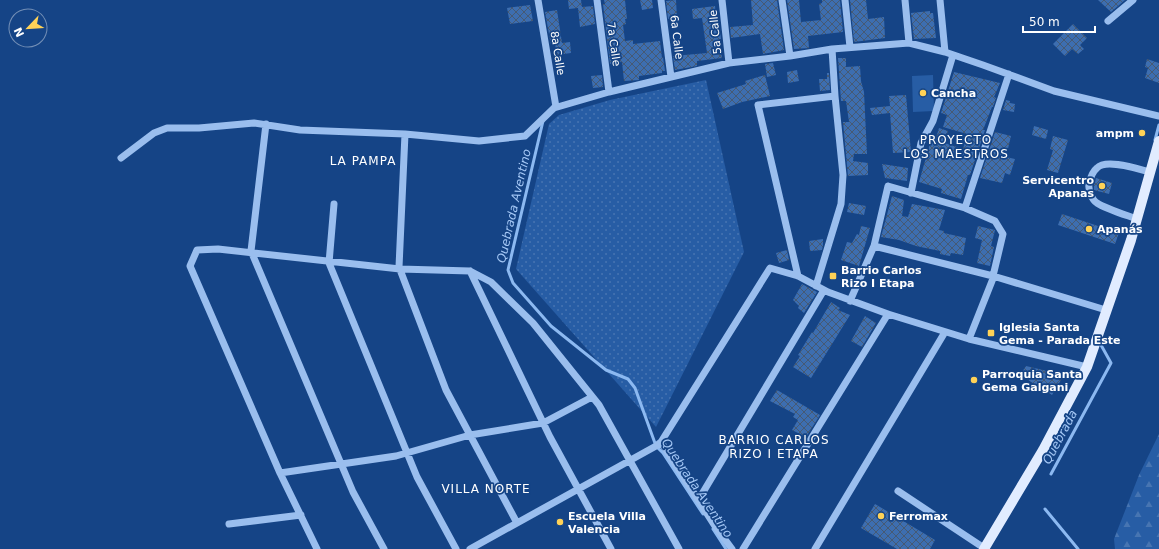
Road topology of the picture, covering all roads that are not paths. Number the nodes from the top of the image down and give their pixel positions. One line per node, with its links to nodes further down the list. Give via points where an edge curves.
1 (538, 0): 22 (street, 8a Calle, via 556,107)
2 (597, 0): 20 (street, 7a Calle)
3 (661, 0): 19 (street, 6a Calle)
4 (722, 0): 17 (street, 5a Calle)
5 (782, 0): 16 (street)
6 (845, 0): 12 (street)
7 (905, 0): 11 (street)
8 (940, 0): 14 (street)
9 (1132, 0): 10 (street)
10 (1108, 21)
11 (909, 43): 12 (street); 14 (street)
12 (850, 47): 13 (street)
13 (832, 49): 16 (street); 21 (street)
14 (945, 52): 15 (street)
15 (953, 54): 18 (street); 29 (street, via 933,121 921,143)
16 (790, 56): 17 (street)
17 (729, 63): 19 (street)
18 (1009, 74): 23 (street, via 1054,91); 31 (street)
19 (671, 77): 20 (street)
20 (609, 92): 22 (street)
21 (835, 96): 38 (street, via 758,106); 40 (street, via 842,175 841,204)
22 (554, 108): 25 (street, via 525,136 479,141)
23 (1159, 116)
24 (266, 124): 25 (street, via 300,130); 27 (street, via 167,128 154,133); 34 (street)
25 (405, 134): 36 (street)
26 (1159, 141): 28 (main road)
27 (121, 158)
28 (1150, 172): 32 (main road); 32 (street, via 1104,164 1097,167 1088,186 1096,203)
29 (911, 193): 31 (street); 33 (street, via 888,186)
30 (334, 204): 35 (street)
31 (965, 208): 39 (street, via 995,221 1003,234)
32 (1137, 219): 43 (main road)
33 (874, 246): 39 (street); 42 (street)
34 (251, 253): 35 (street); 54 (street); 55 (street, via 218,249 197,250 190,266)
35 (329, 262): 36 (street); 52 (street)
36 (400, 269): 37 (street); 50 (street, via 446,390)
37 (470, 271): 48 (street, via 491,282 533,324); 49 (street)
38 (798, 276): 40 (street); 51 (street, via 770,268)
39 (993, 276): 43 (street); 46 (street)
40 (816, 286): 41 (street)
41 (824, 290): 42 (street); 58 (street)
42 (850, 301): 44 (street)
43 (1106, 310): 47 (main road)
44 (888, 314): 45 (street); 70 (street)
45 (945, 332): 46 (street); 71 (street)
46 (968, 339): 47 (street)
47 (1087, 367): 62 (main road, via 1043,450)
48 (592, 397): 49 (street); 53 (street)
49 (543, 423): 50 (street); 56 (street)
50 (470, 434): 52 (street); 60 (street)
51 (661, 442): 53 (street); 58 (street)
52 (407, 453): 54 (street); 65 (street, via 417,477)
53 (629, 461): 56 (street); 68 (street)
54 (341, 464): 55 (street); 64 (street)
55 (280, 473): 59 (street)
56 (578, 489): 60 (street); 67 (street)
57 (898, 491): 62 (street)
58 (699, 499): 69 (street)
59 (301, 515): 61 (street); 63 (street)
60 (517, 523): 66 (street)
61 (229, 524)
62 (984, 548)
63 (317, 549)
64 (384, 549)
65 (456, 549)
66 (470, 549)
67 (611, 549)
68 (679, 549)
69 (732, 549)
70 (743, 549)
71 (815, 549)

